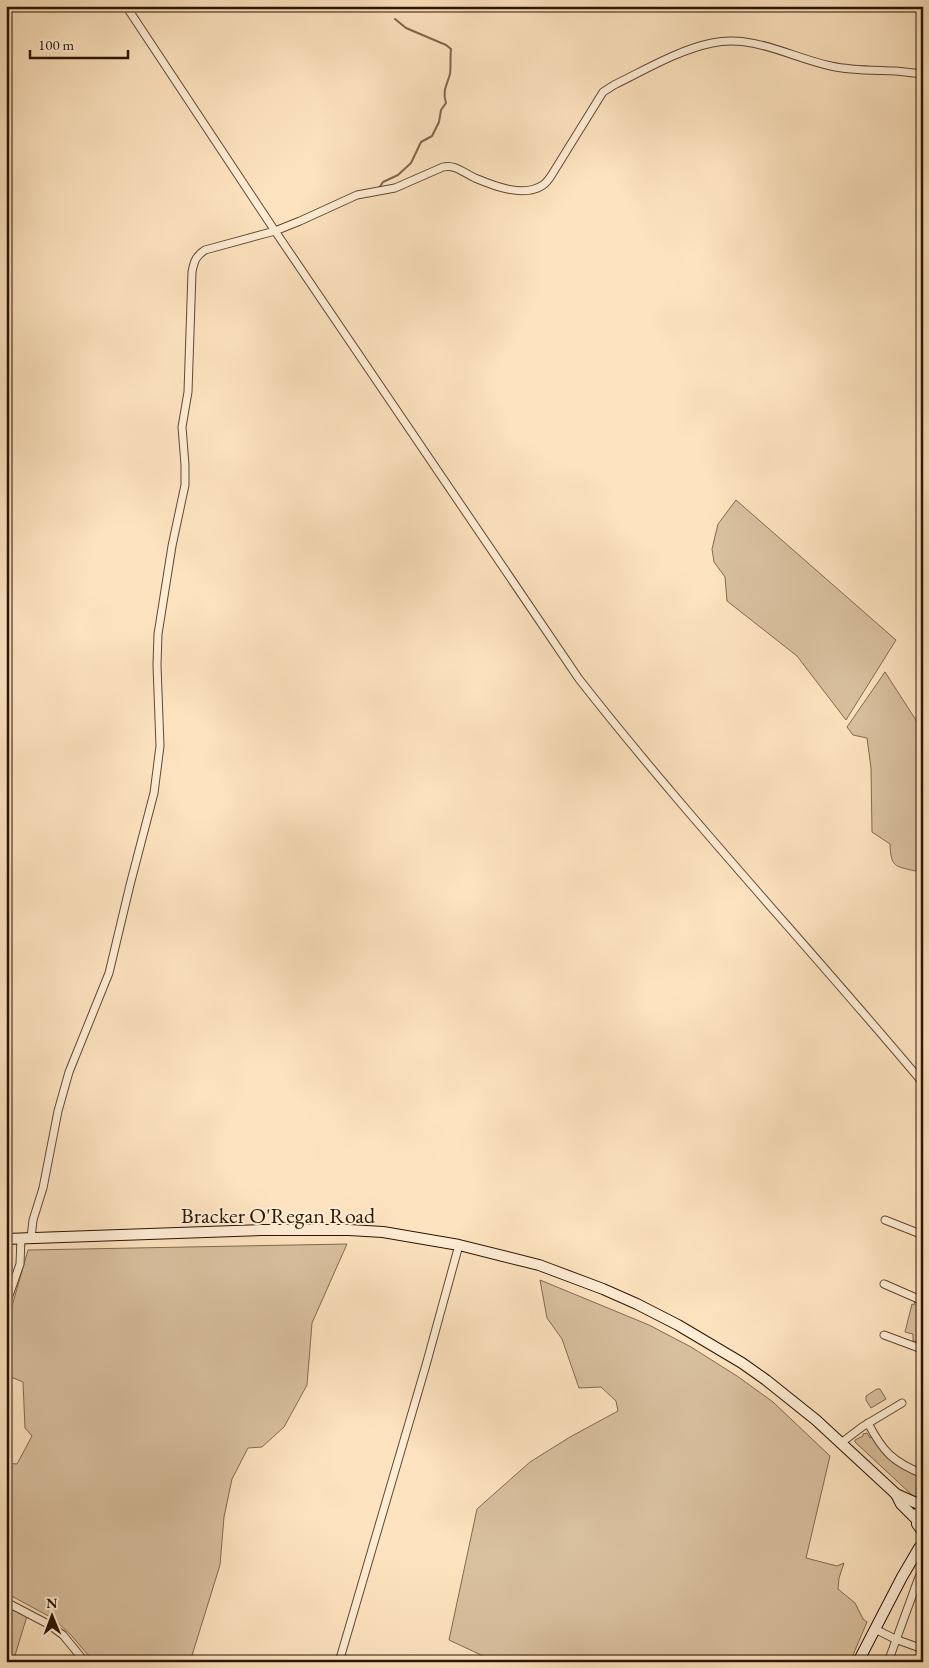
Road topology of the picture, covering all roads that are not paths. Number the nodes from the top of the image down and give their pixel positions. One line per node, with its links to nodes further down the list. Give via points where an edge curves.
1 (126, 6): 3 (street)
2 (923, 74): 3 (street, via 851,70 809,61 760,44 713,42 683,52 603,92 551,176 544,185 533,190 522,192 475,178 449,166 425,173 395,188 357,195)
3 (276, 231): 4 (street, via 579,679 685,808); 7 (street, via 205,250 194,261 188,392 182,428 185,485 157,641 160,746 154,793 109,973 69,1072 46,1172)
4 (923, 1083)
5 (886, 1220): 6 (street)
6 (923, 1235)
7 (26, 1238): 8 (main road, Bracker O'Regan Road); 9 (main road, Bracker O'Regan Road, via 318,1229 384,1232); 12 (street)
8 (6, 1239)
9 (459, 1245): 17 (main road, Bracker O'Regan Road, via 568,1275 678,1324 766,1380); 30 (street)
10 (884, 1284): 11 (street)
11 (923, 1301)
12 (6, 1304)
13 (884, 1335): 14 (street, via 919,1348)
14 (923, 1346)
15 (902, 1403): 16 (street)
16 (868, 1423): 17 (street); 18 (street, via 885,1451 908,1468)
17 (841, 1443): 19 (main road, Bracker O'Regan Road)
18 (923, 1474)
19 (896, 1494): 20 (main road, Bracker O'Regan Road); 21 (main road, Bracker O'Regan Road)
20 (923, 1506): 21 (main road)
21 (916, 1519): 22 (main road)
22 (922, 1531): 23 (main road)
23 (921, 1546): 26 (main road)
24 (919, 1577): 27 (street)
25 (6, 1602): 29 (street, via 63,1635)
26 (874, 1629): 27 (street); 31 (main road)
27 (895, 1639): 28 (street); 32 (street)
28 (923, 1649)
29 (86, 1662)
30 (339, 1662)
31 (858, 1662)
32 (888, 1662)

